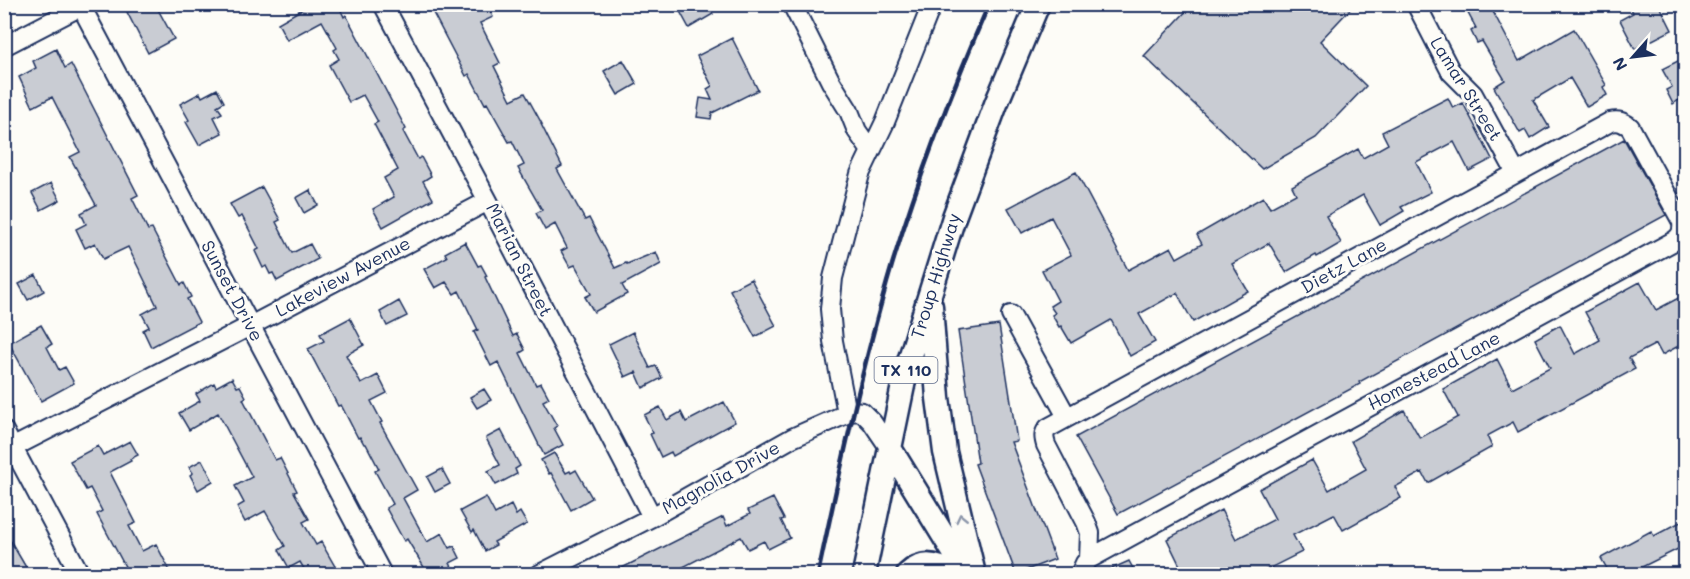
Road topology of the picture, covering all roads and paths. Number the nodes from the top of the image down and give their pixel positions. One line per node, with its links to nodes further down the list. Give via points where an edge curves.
1 (383, 4): 11 (street, Marian Street)
2 (792, 4): 9 (street)
3 (932, 4): 9 (street)
4 (1038, 4): 12 (main road, Troup Highway, via 992,114)
5 (1416, 4): 10 (street, Lamar Street, via 1452,72 1473,94)
6 (83, 5): 7 (street); 14 (street, Sunset Drive)
7 (4, 46)
8 (1623, 122): 10 (street, Dietz Lane, via 1610,122); 21 (street, Homestead Lane, via 1635,134 1682,222 1683,230 1674,241)
9 (870, 151): 15 (street, via 860,174 833,278 830,309)
10 (1516, 173): 16 (street, Dietz Lane)
11 (488, 201): 14 (street, Lakeview Avenue); 20 (street, Marian Street)
12 (930, 293): 19 (main road, Troup Highway / TX 110, via 906,371); 29 (main road, one-way to 12, via 944,443)
13 (1011, 315): 16 (street)
14 (250, 326): 18 (street, Lakeview Avenue); 24 (street, Sunset Drive)
15 (847, 413): 19 (street, via 862,412); 20 (street, Magnolia Drive, via 792,438)
16 (1066, 417): 21 (street, Dietz Lane, via 1048,428 1044,438 1086,522 1090,533)
17 (4, 431): 18 (street)
18 (9, 450): 23 (street)
19 (891, 450): 25 (main road, TX 110); 28 (main road)
20 (652, 517): 22 (street, Magnolia Drive)
21 (1089, 559): 30 (street)
22 (545, 573)
23 (80, 574)
24 (382, 574)
25 (864, 574)
26 (908, 574): 27 (main road, via 927,565)
27 (952, 574)
28 (967, 574)
29 (974, 574)
30 (1080, 574)

